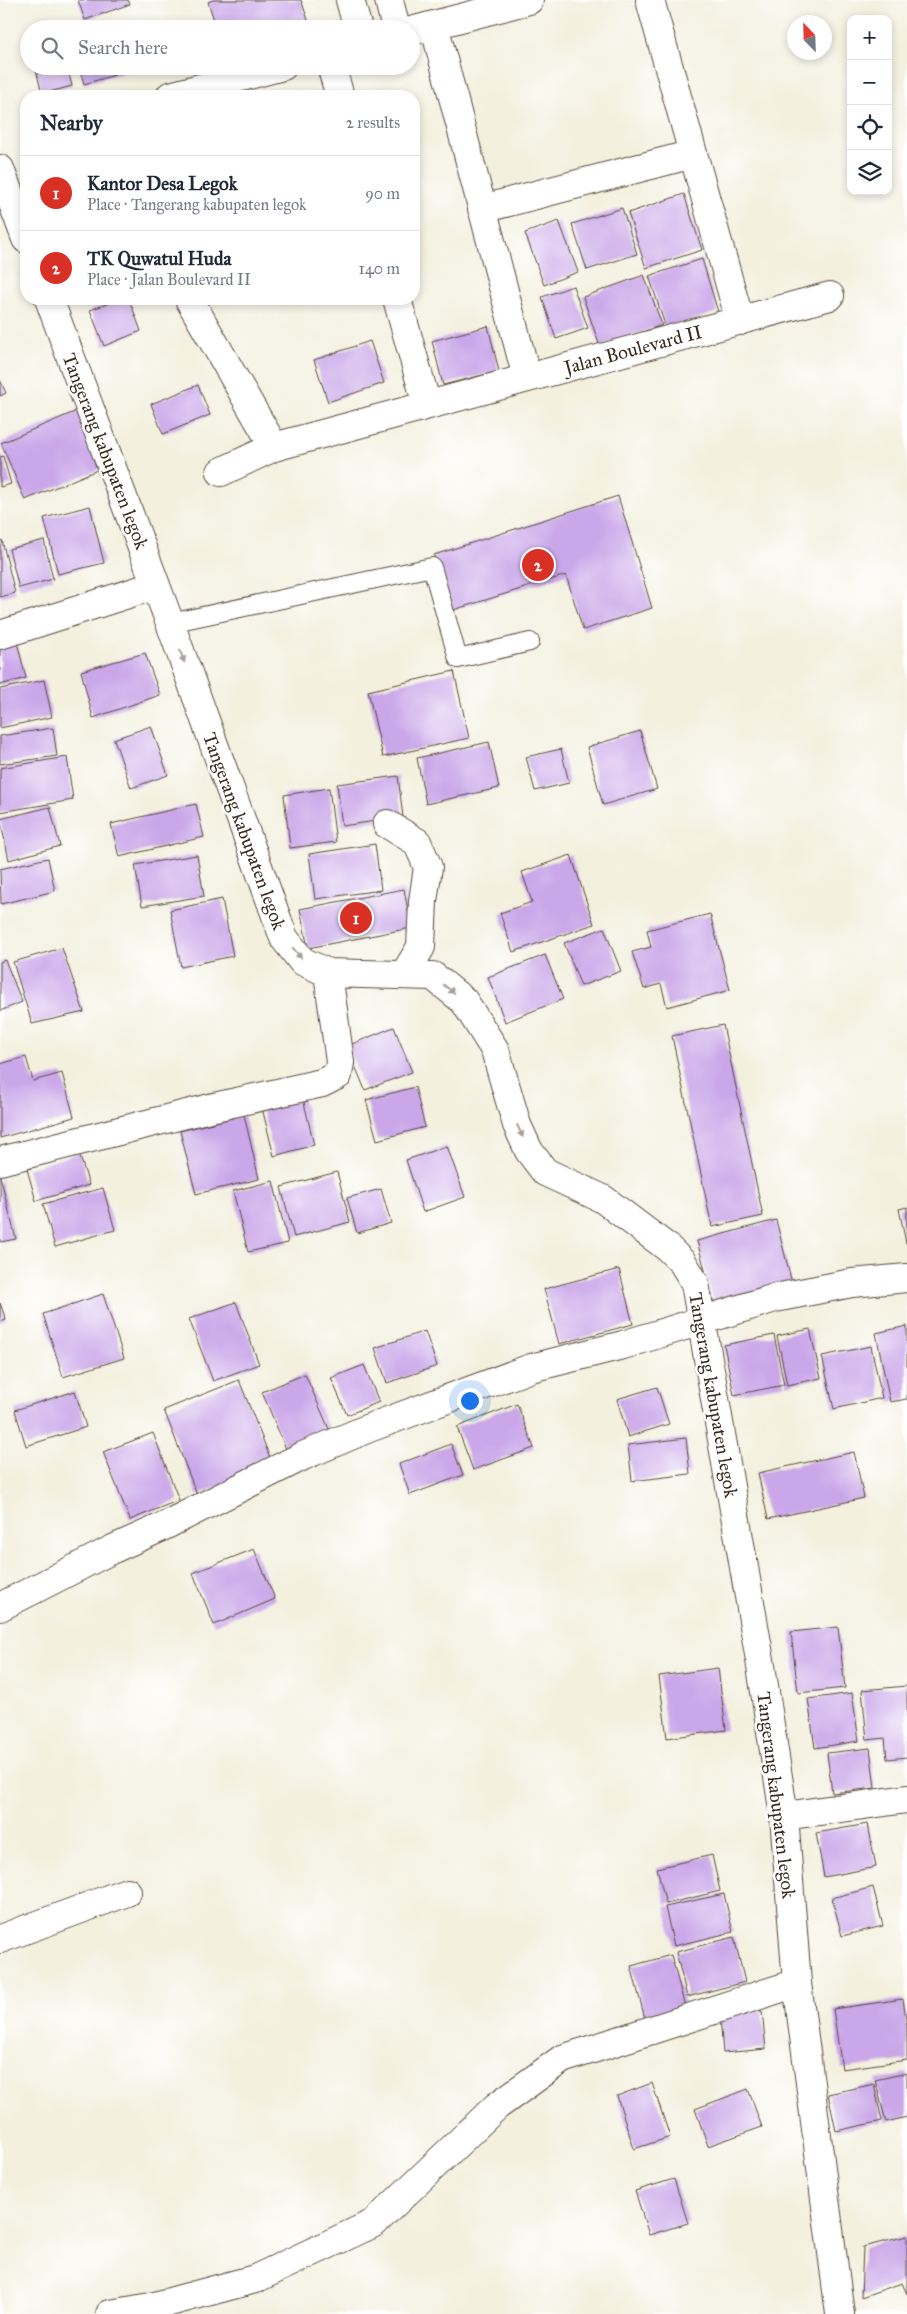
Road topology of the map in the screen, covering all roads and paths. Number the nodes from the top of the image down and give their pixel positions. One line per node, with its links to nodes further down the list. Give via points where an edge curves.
1 (350, 0): 5 (street)
2 (389, 0): 6 (street)
3 (529, 0): 7 (street)
4 (650, 0): 12 (street)
5 (356, 20)
6 (394, 20)
7 (423, 28): 14 (street)
8 (249, 75): 10 (street)
9 (334, 75): 11 (street)
10 (193, 90)
11 (338, 90)
12 (693, 154): 14 (street); 20 (street)
13 (0, 169): 15 (street)
14 (482, 209): 21 (street)
15 (20, 223)
16 (830, 296): 20 (street, Jalan Boulevard II)
17 (51, 305): 25 (street, Tangerang kabupaten legok)
18 (192, 305): 23 (street)
19 (399, 305): 22 (street)
20 (740, 321): 21 (street, Jalan Boulevard II)
21 (527, 378): 22 (street, Jalan Boulevard II)
22 (426, 405): 23 (street, Jalan Boulevard II)
23 (274, 447): 24 (street, Jalan Boulevard II)
24 (221, 472)
25 (156, 585): 26 (street, Tangerang kabupaten legok); 27 (street)
26 (170, 623): 28 (lane, via 432,567 458,659); 30 (street, Tangerang kabupaten legok, one-way to 30, via 284,938 302,960)
27 (0, 635)
28 (530, 642)
29 (387, 824): 31 (street, via 417,842 428,867 421,947)
30 (328, 972): 31 (street, Tangerang kabupaten legok); 32 (street, via 340,1062 338,1075 322,1083)
31 (404, 975): 34 (street, Tangerang kabupaten legok, one-way to 34, via 433,976 464,1001 495,1050 517,1125 529,1151 545,1172 603,1199 668,1248 683,1263 695,1283)
32 (0, 1161)
33 (907, 1278): 34 (street, via 852,1283 775,1298)
34 (702, 1321): 35 (street, via 531,1368 369,1428 303,1456); 37 (street, Tangerang kabupaten legok)
35 (0, 1607)
36 (907, 1799): 37 (street)
37 (784, 1816): 40 (street, Tangerang kabupaten legok)
38 (127, 1892): 39 (street)
39 (0, 1940)
40 (797, 1983): 41 (street, via 562,2059 496,2106 374,2223 254,2279 151,2307); 42 (street, Tangerang kabupaten legok)
41 (110, 2314)
42 (840, 2314)

